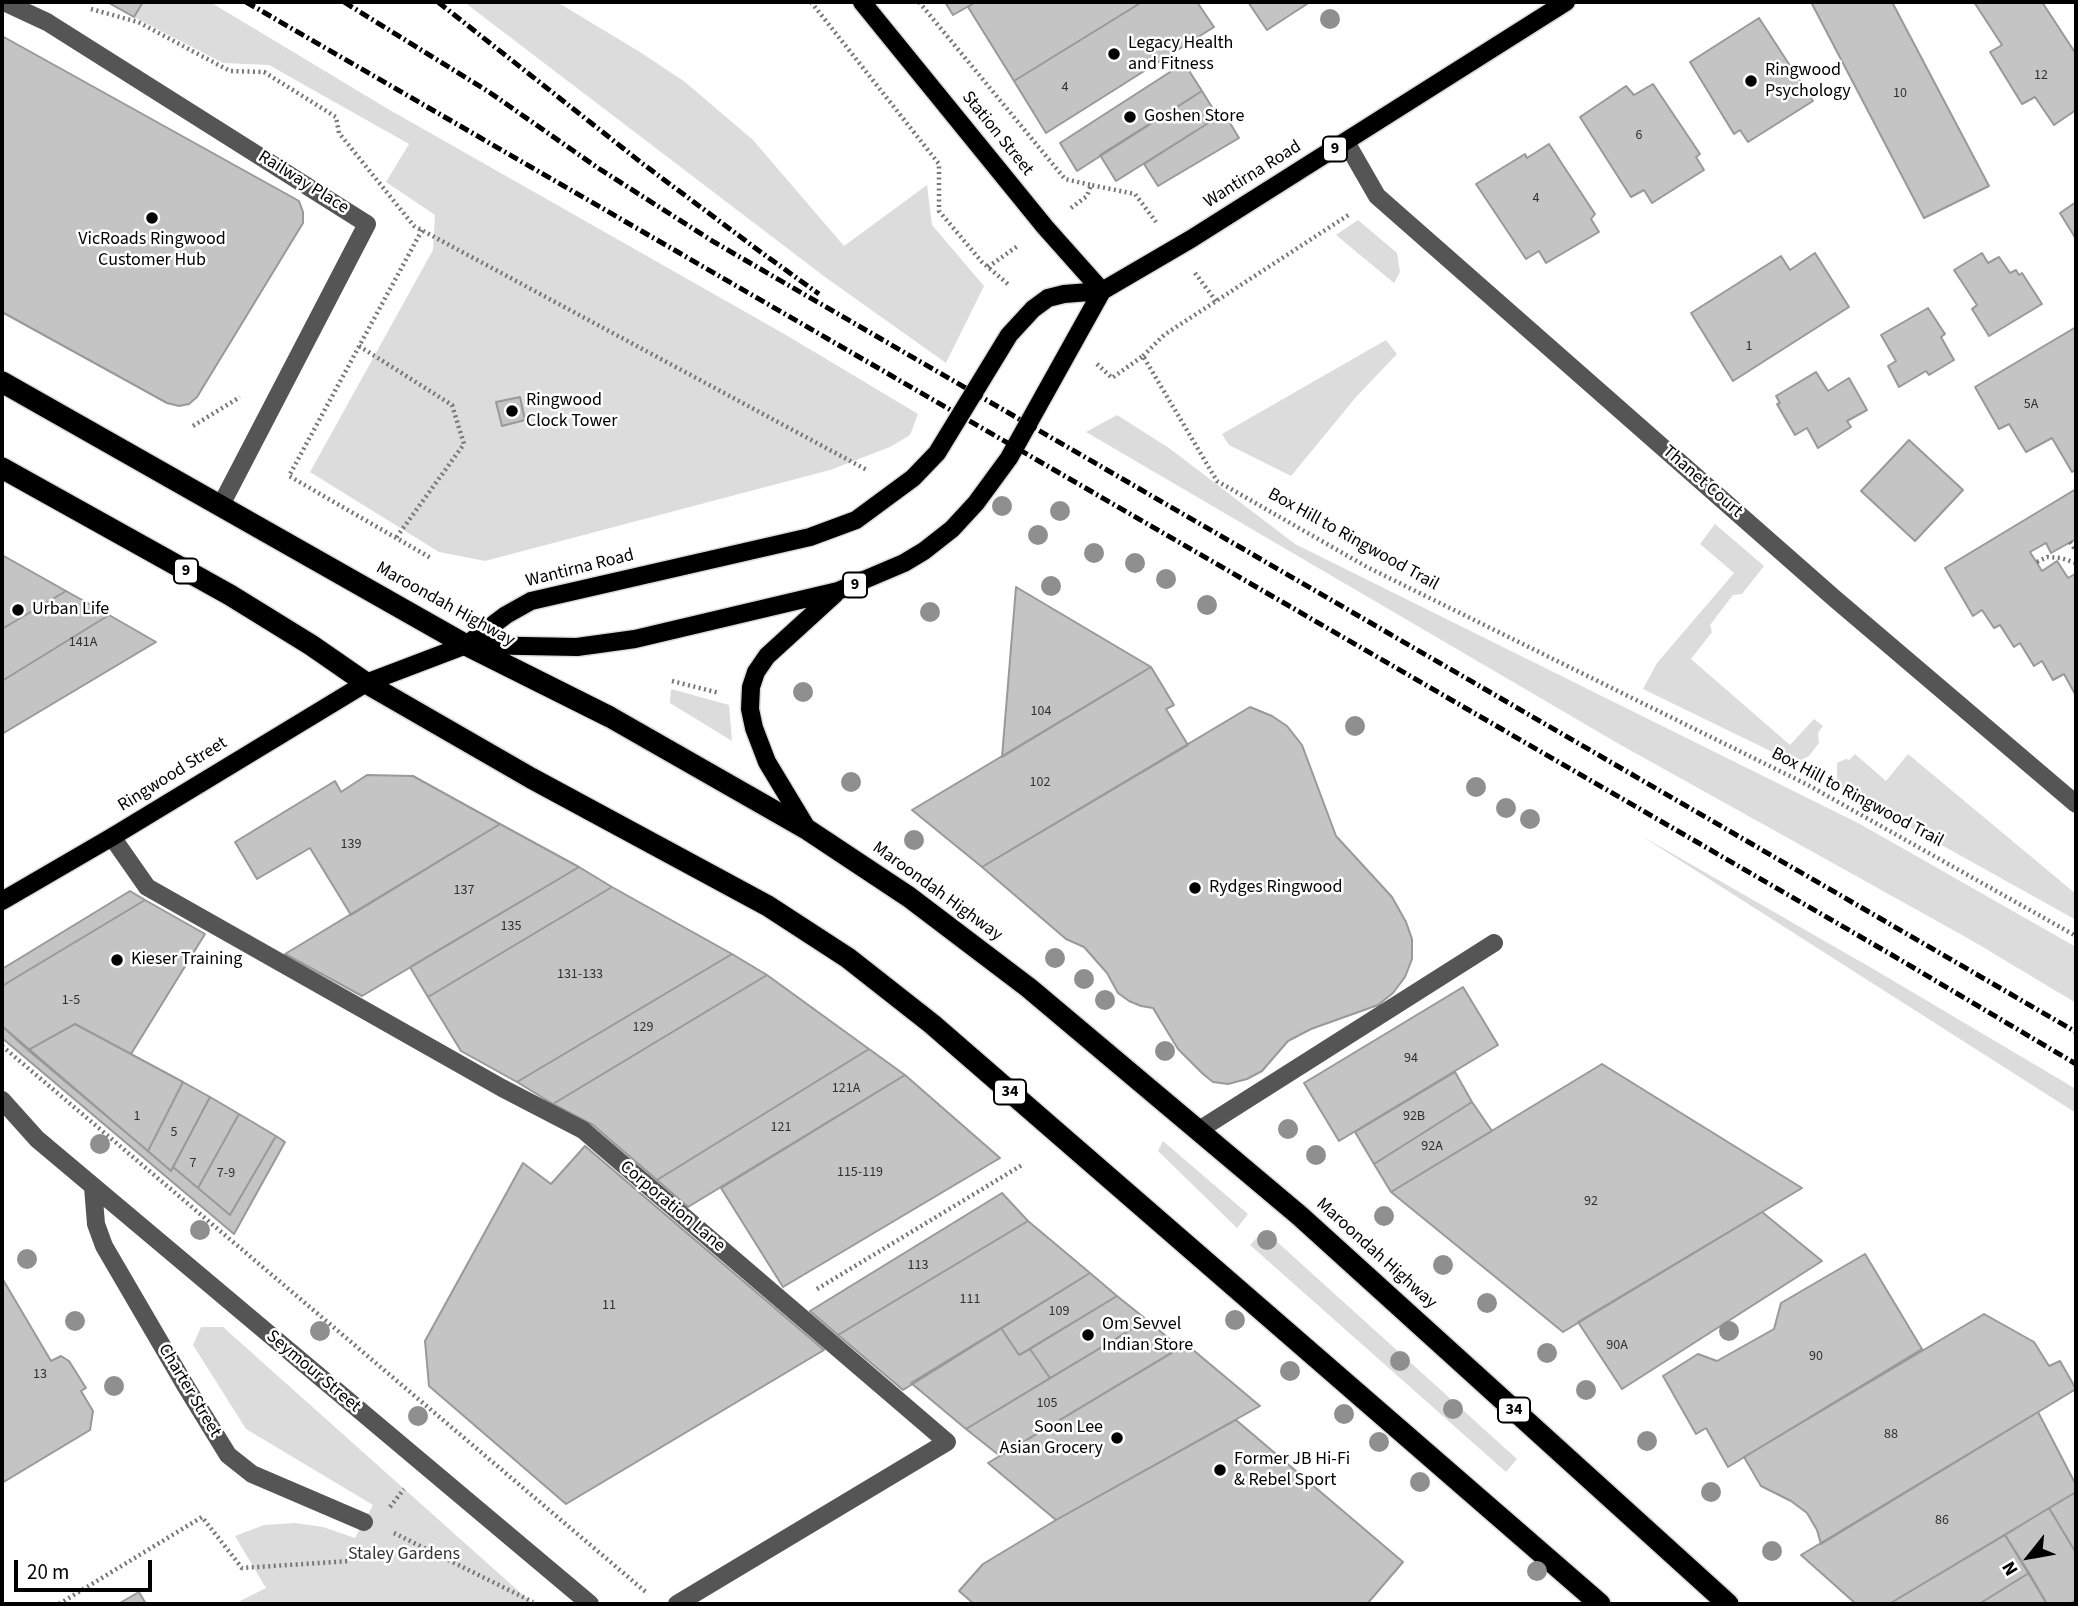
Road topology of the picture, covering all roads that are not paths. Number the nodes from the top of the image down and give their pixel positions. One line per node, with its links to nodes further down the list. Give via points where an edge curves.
1 (4, 2): 8 (street, Railway Place, via 47,22 367,224)
2 (862, 2): 5 (main road, Station Street)
3 (1566, 2): 4 (main road, Wantirna Road / 9)
4 (1346, 142): 5 (main road, Wantirna Road / 9); 12 (street, Thanet Court, via 1377,196 1863,624)
5 (1102, 291): 9 (main road, 9, via 1009,458 976,503 924,551); 10 (main road, Wantirna Road / 9, via 1048,298 1033,309 1009,335 937,453 914,478 856,520 810,537 531,601)
6 (2, 382): 8 (highway, Maroondah Highway / 9)
7 (2, 467): 11 (highway, 9, via 230,595)
8 (221, 505): 10 (highway, Maroondah Highway / 9)
9 (838, 591): 10 (main road, 9, via 604,644 544,648); 13 (main road, via 768,656 751,687 754,728 768,762)
10 (466, 645): 11 (main road, 9); 13 (highway, Maroondah Highway / 34, via 610,717)
11 (366, 683): 14 (main road, Ringwood Street); 25 (highway, 34, via 768,906 848,958 932,1024)
12 (2076, 804)
13 (808, 830): 19 (highway, Maroondah Highway / 34, via 909,897 1029,988)
14 (112, 837): 15 (main road, Ringwood Street); 24 (street, Corporation Lane, via 147,887 583,1130 947,1442)
15 (2, 901)
16 (1494, 943): 19 (street)
17 (2, 1100): 20 (street, Seymour Street)
18 (2, 1118): 20 (street, Seymour Street)
19 (1199, 1130): 26 (highway, Maroondah Highway / 34)
20 (37, 1139): 21 (street, Seymour Street)
21 (93, 1187): 22 (street, Charter Street, via 96,1224 104,1246 228,1455 251,1475); 23 (street, Seymour Street)
22 (364, 1522)
23 (590, 1604)
24 (677, 1604)
25 (1600, 1604)
26 (1728, 1604)

